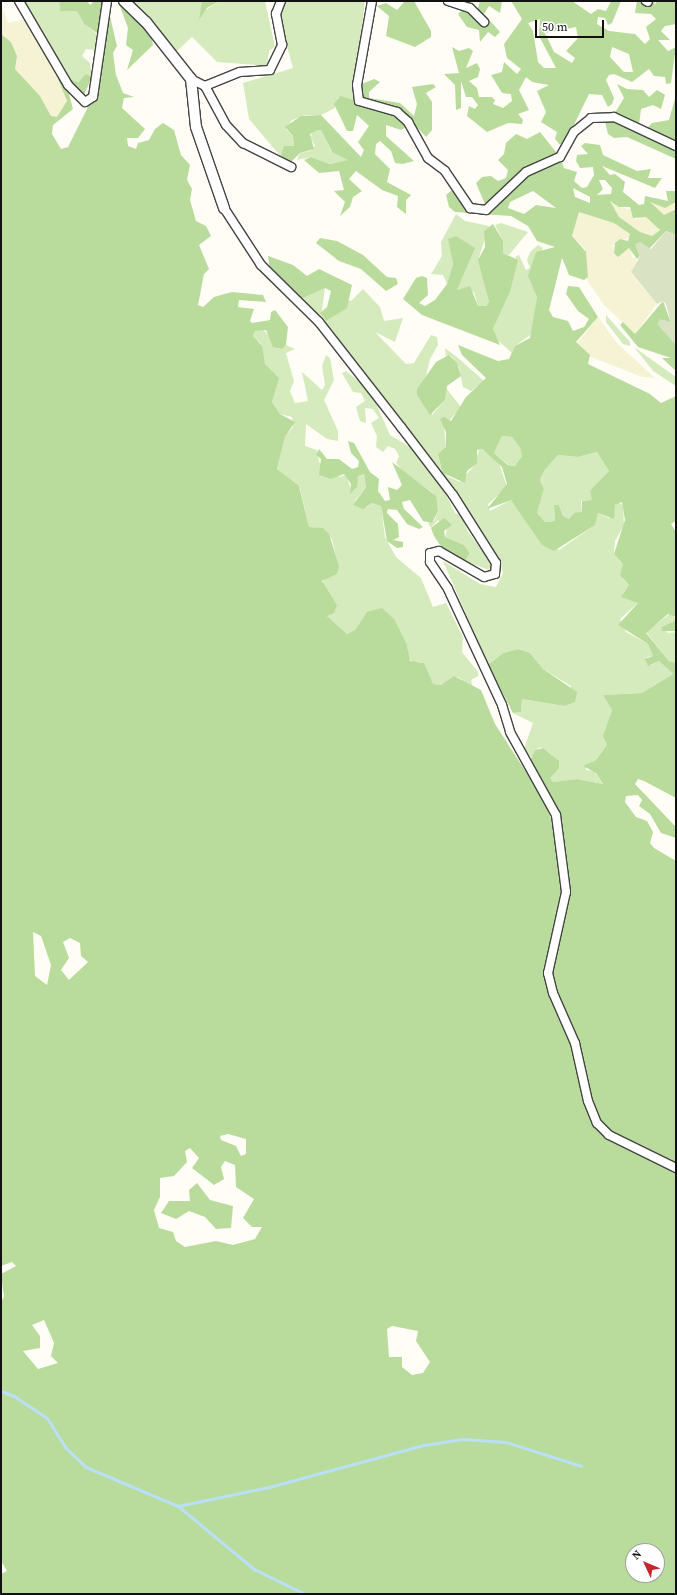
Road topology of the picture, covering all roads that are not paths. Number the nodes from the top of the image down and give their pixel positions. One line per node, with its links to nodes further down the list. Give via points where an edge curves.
1 (19, 1): 2 (street, via 68,85 85,102 93,97)
2 (107, 1)
3 (124, 1): 8 (street, via 146,22)
4 (281, 1): 9 (street, via 276,14 282,45 270,70 240,72)
5 (372, 1): 10 (street, via 357,85 359,101 397,112 408,122 428,158 445,171 470,208 486,210 526,172 560,157 574,132 590,118 614,117)
6 (448, 1): 7 (street, via 470,8)
7 (484, 22)
8 (191, 79): 9 (street); 12 (street, via 196,126)
9 (205, 86): 11 (street, via 226,125 243,143)
10 (676, 146)
11 (291, 167)
12 (224, 208): 13 (street, via 261,265 319,322 402,427 453,495 496,563 495,574 484,577 439,551 430,553 430,562 448,589 502,705 510,732 556,815 566,892 549,968 552,993 575,1043 588,1101 597,1123 609,1135)
13 (676, 1168)

